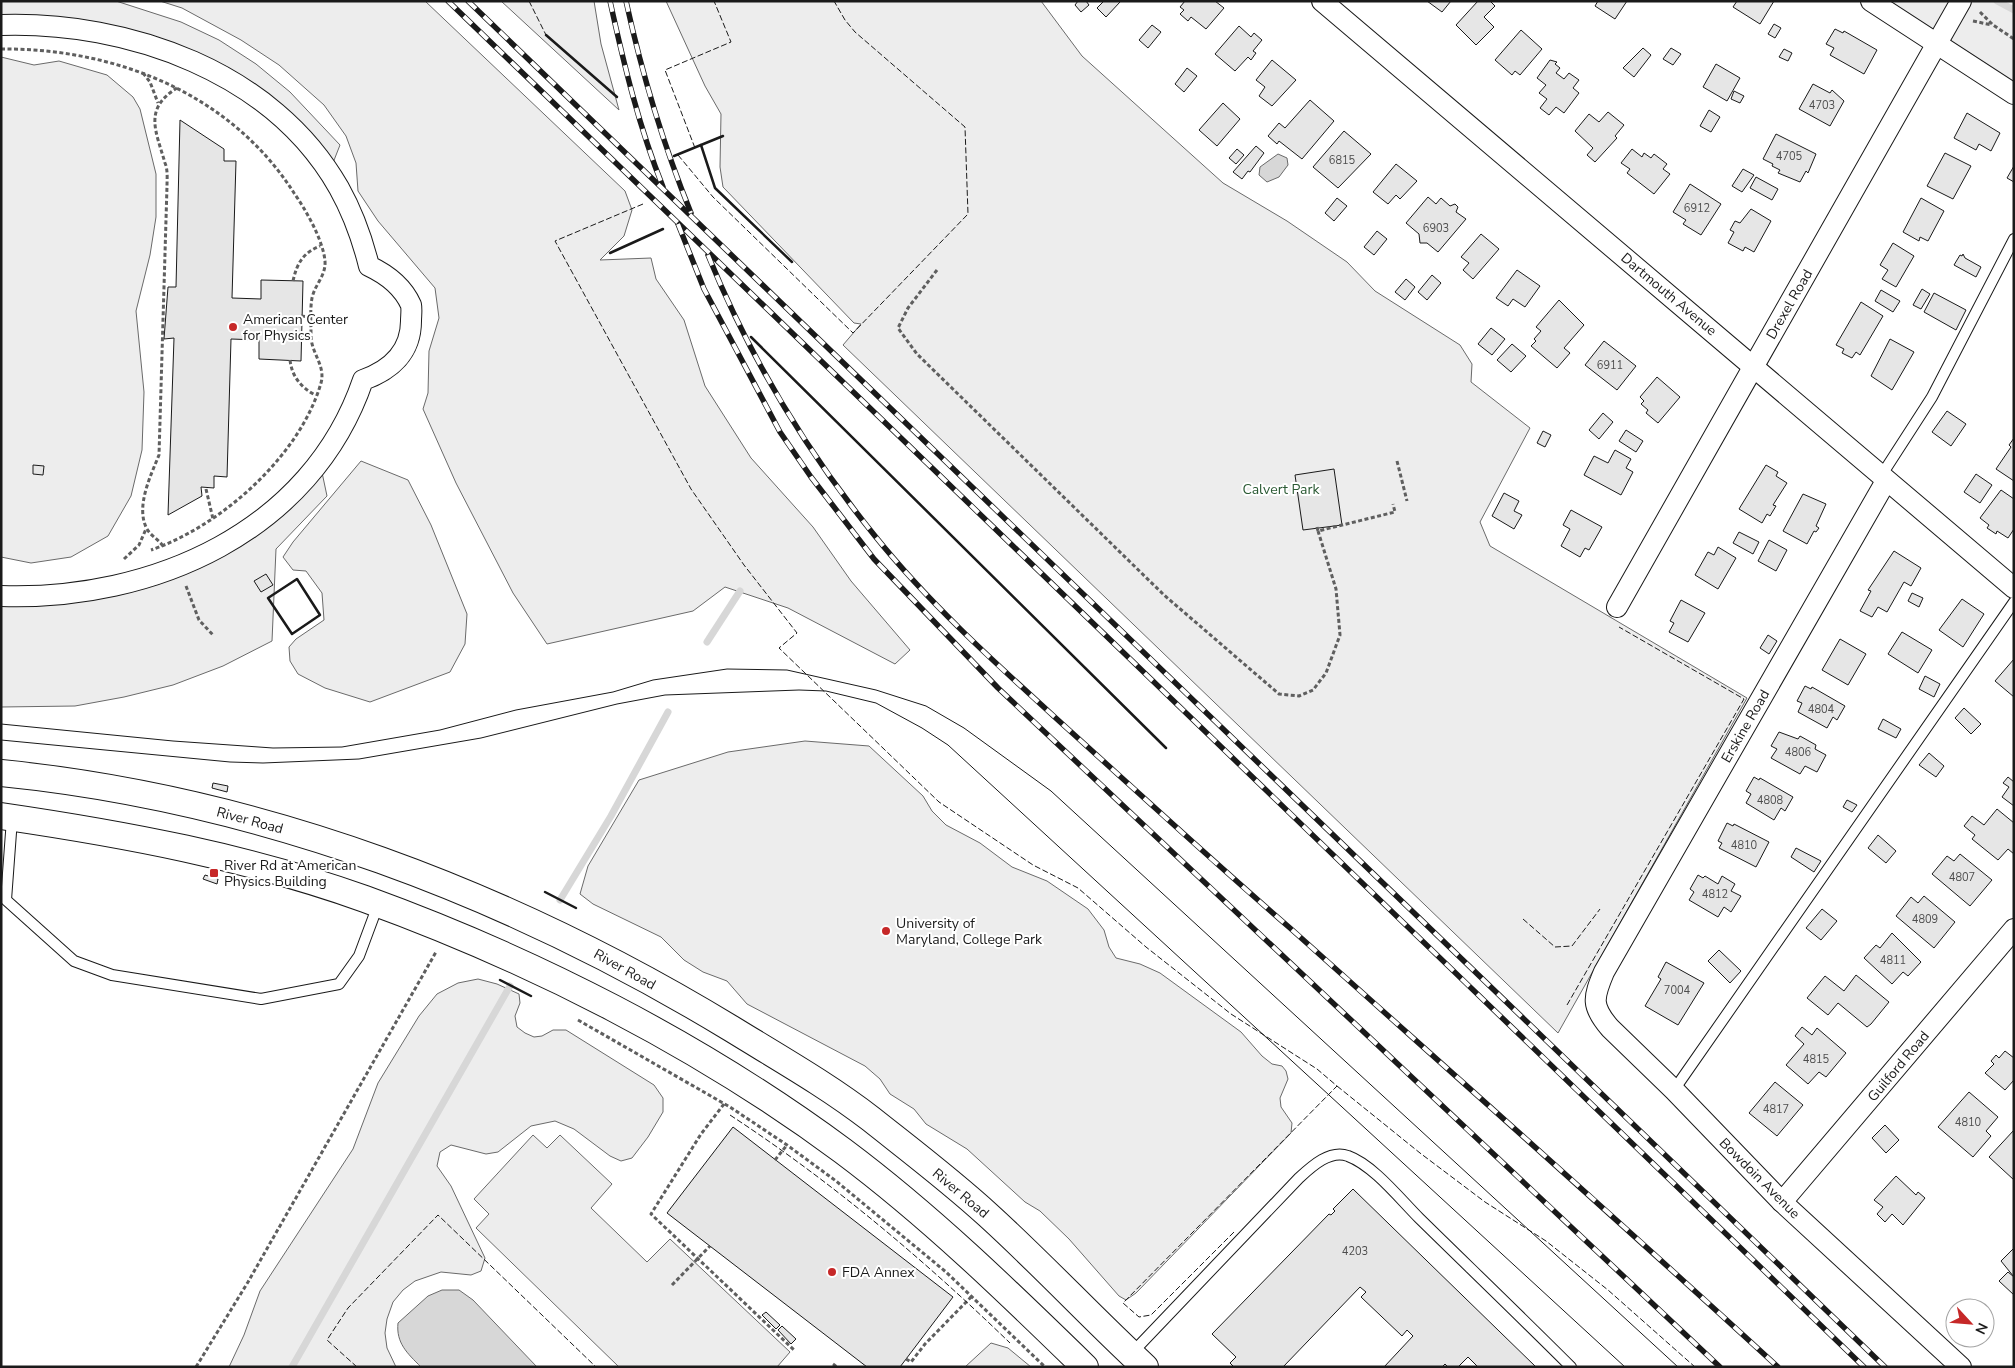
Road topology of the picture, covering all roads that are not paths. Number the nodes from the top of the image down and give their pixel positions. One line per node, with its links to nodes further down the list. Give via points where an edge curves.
1 (1322, 1): 8 (street, Dartmouth Avenue)
2 (1871, 1): 5 (street)
3 (1961, 1): 5 (street, Drexel Road)
4 (1, 25): 11 (street, via 77,28 144,43 201,65 256,98 290,126 326,168 356,223 369,266 388,275 411,306 408,345 382,373 363,380 342,428 322,461 271,512 241,534 196,559 126,584 41,596)
5 (1937, 44): 6 (street); 8 (street, Drexel Road)
6 (2014, 94)
7 (2014, 239): 9 (lane, via 1932,397)
8 (1754, 366): 9 (street, Dartmouth Avenue); 13 (street, Drexel Road)
9 (1884, 478): 10 (street, Dartmouth Avenue); 18 (street, Erskine Road)
10 (2014, 588)
11 (1, 596)
12 (2014, 602): 19 (lane)
13 (1617, 607)
14 (1, 773): 21 (street, River Road, via 146,795 261,822 353,850 445,884 520,915 601,955 758,1045 868,1117 988,1214)
15 (7, 817): 16 (street, via 197,851); 16 (lane, via 6,900 74,961 112,976 261,1000 339,984 359,956)
16 (379, 904): 22 (street, via 546,974 724,1071 785,1111 906,1200 972,1258)
17 (2014, 929): 20 (street, Guilford Road)
18 (1604, 972): 19 (street, Bowdoin Avenue, via 1594,1004 1600,1017)
19 (1674, 1090): 20 (street, Bowdoin Avenue)
20 (1782, 1202): 24 (street, Bowdoin Avenue)
21 (1138, 1360): 23 (lane, via 1298,1178 1330,1155 1347,1155 1364,1165 1397,1196)
22 (1085, 1367)
23 (1571, 1367)
24 (1960, 1367)

